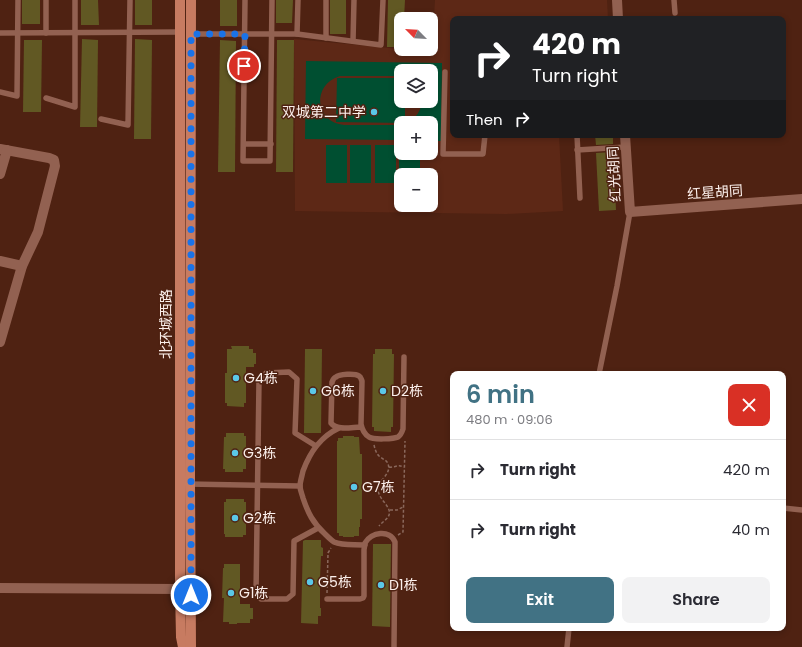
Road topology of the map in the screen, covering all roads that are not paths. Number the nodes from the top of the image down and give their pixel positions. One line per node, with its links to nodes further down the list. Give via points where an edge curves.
1 (18, 0): 20 (lane)
2 (46, 0): 21 (lane)
3 (75, 0): 22 (lane)
4 (130, 0): 17 (lane)
5 (180, 0): 18 (main road, 北环城西路)
6 (191, 0): 23 (main road, 北环城西路)
7 (245, 0): 24 (lane)
8 (272, 0): 25 (lane)
9 (298, 0): 26 (lane)
10 (326, 0): 27 (lane)
11 (354, 0): 28 (lane)
12 (383, 0): 28 (lane, via 381,45)
13 (617, 0): 16 (street)
14 (674, 0): 15 (lane)
15 (675, 13)
16 (618, 16)
17 (130, 32): 18 (lane); 22 (lane); 32 (lane, via 128,125)
18 (180, 32): 53 (main road, 北环城西路)
19 (0, 33): 20 (lane)
20 (18, 33): 21 (lane); 30 (lane, via 17,96)
21 (46, 33): 22 (lane)
22 (75, 33): 31 (lane, via 74,107)
23 (191, 34): 24 (lane); 54 (main road, 北环城西路)
24 (245, 34): 25 (lane); 36 (lane)
25 (272, 34): 26 (lane); 37 (lane)
26 (297, 34): 27 (lane)
27 (326, 38): 28 (lane)
28 (353, 41)
29 (444, 72): 33 (lane, via 443,154 483,154)
30 (0, 92)
31 (46, 98)
32 (101, 119)
33 (485, 138)
34 (577, 138): 40 (lane)
35 (625, 138): 38 (street, 红光胡同)
36 (244, 144): 37 (lane); 37 (lane, via 243,161 270,161)
37 (271, 144)
38 (626, 147): 40 (lane); 44 (street, 红光胡同)
39 (4, 150): 41 (street); 46 (street, via 49,158 54,160 55,166 38,232)
40 (577, 150): 42 (lane)
41 (0, 174)
42 (580, 198)
43 (802, 199): 44 (street, 红星胡同)
44 (630, 212): 49 (lane)
45 (0, 261): 46 (street)
46 (22, 266): 47 (street)
47 (0, 342)
48 (404, 357): 50 (lane, via 402,433 392,439 373,438 362,430)
49 (600, 371)
50 (362, 427): 51 (lane); 51 (lane, via 361,378 357,374 341,374 332,382 331,420 333,426)
51 (340, 428): 52 (lane)
52 (316, 446): 55 (lane, via 295,433 297,379 289,372 266,373 259,381); 56 (lane, via 308,459)
53 (180, 484): 54 (lane); 62 (main road, 北环城西路)
54 (190, 484): 55 (lane); 66 (main road, 北环城西路)
55 (258, 485): 56 (lane); 59 (lane, via 256,594 261,598 287,599 293,594 294,541)
56 (300, 486): 59 (lane, via 308,513)
57 (786, 508): 58 (lane)
58 (802, 510)
59 (318, 528): 60 (lane, via 334,542)
60 (365, 545): 63 (lane, via 363,598); 67 (lane, via 369,538 380,533 394,539)
61 (0, 588): 62 (street)
62 (180, 589): 65 (main road, 北环城西路, via 180,637)
63 (327, 599)
64 (569, 631): 68 (lane)
65 (183, 647)
66 (191, 647)
67 (394, 647)
68 (567, 647)

